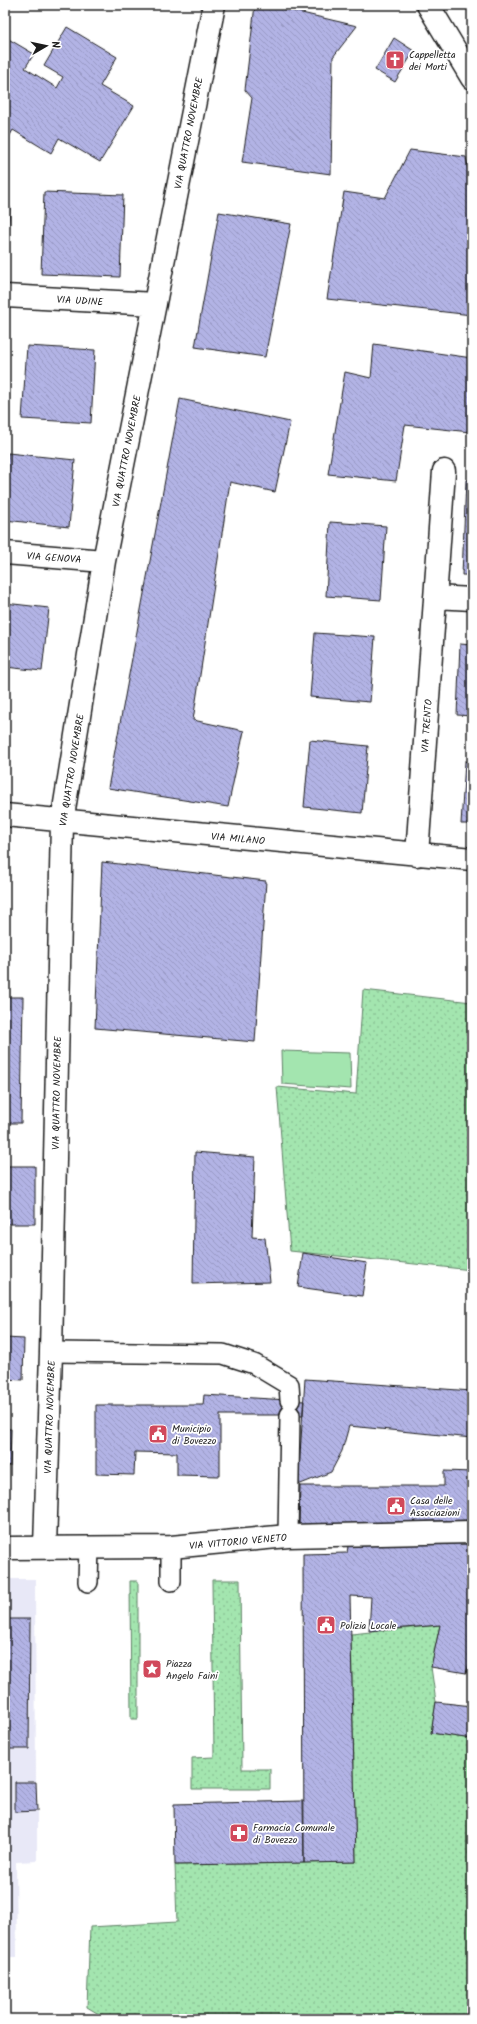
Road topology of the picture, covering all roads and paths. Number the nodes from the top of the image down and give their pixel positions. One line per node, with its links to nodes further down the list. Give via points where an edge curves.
1 (214, 5): 5 (street, VIA QUATTRO NOVEMBRE)
2 (428, 5): 3 (street)
3 (472, 78)
4 (5, 296): 5 (street, VIA UDINE)
5 (155, 304): 8 (street, VIA QUATTRO NOVEMBRE)
6 (444, 471): 9 (street, VIA TRENTO)
7 (5, 553): 8 (street, VIA GENOVA)
8 (104, 561): 12 (street, VIA QUATTRO NOVEMBRE)
9 (435, 597): 10 (street); 13 (street, VIA TRENTO)
10 (472, 599)
11 (5, 815): 12 (street, VIA MILANO)
12 (62, 822): 13 (street, VIA MILANO); 15 (street, VIA QUATTRO NOVEMBRE)
13 (417, 855): 14 (street, VIA MILANO)
14 (472, 859)
15 (51, 1352): 17 (lane, via 223,1354 254,1364 289,1385); 18 (street, VIA QUATTRO NOVEMBRE)
16 (472, 1532): 17 (street, VIA VITTORIO VENETO)
17 (288, 1536): 20 (street, VIA VITTORIO VENETO)
18 (45, 1547): 19 (street, VIA VITTORIO VENETO); 21 (street, VIA VITTORIO VENETO)
19 (89, 1547): 20 (street, VIA VITTORIO VENETO); 23 (lane)
20 (171, 1547): 22 (lane)
21 (5, 1548)
22 (171, 1581)
23 (88, 1582)

